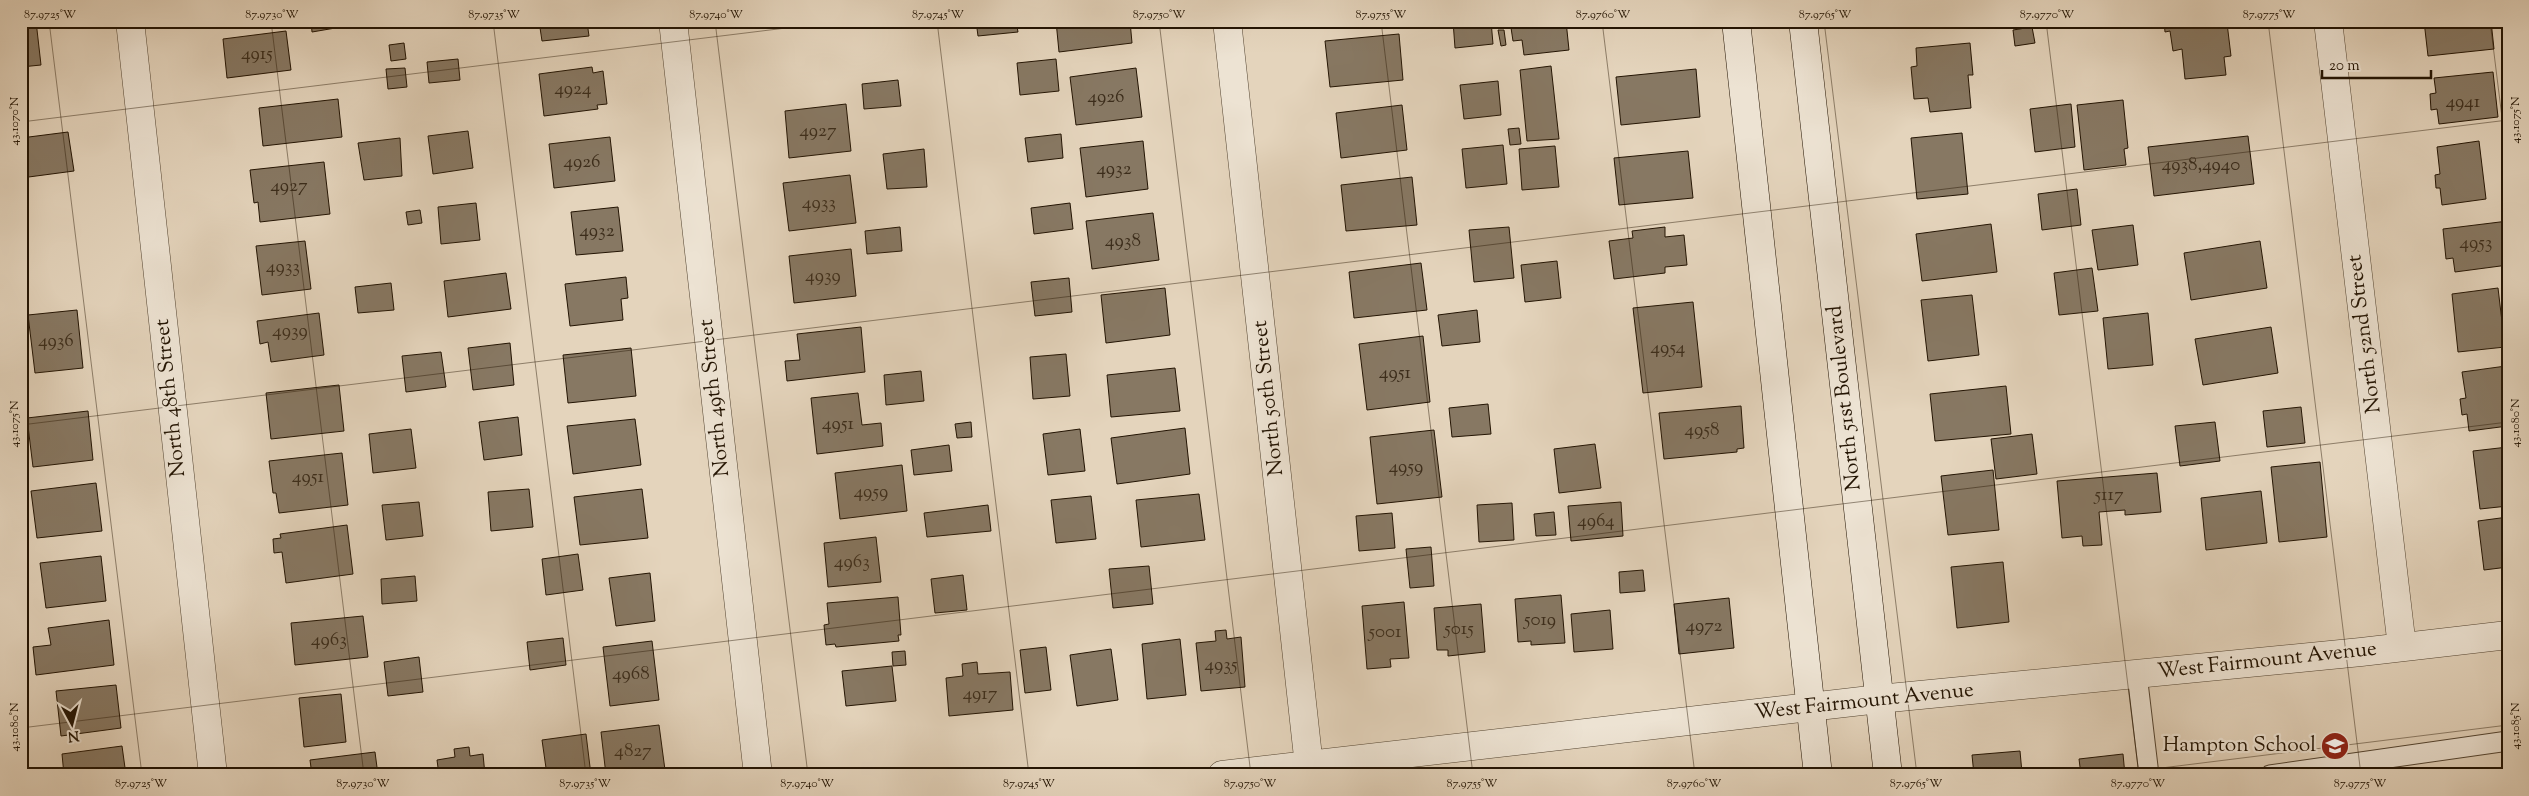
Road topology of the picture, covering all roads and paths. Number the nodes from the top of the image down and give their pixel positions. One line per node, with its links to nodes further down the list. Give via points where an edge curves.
1 (130, 21): 14 (street, North 48th Street)
2 (673, 21): 15 (street, North 49th Street)
3 (1227, 21): 13 (street, North 50th Street)
4 (1736, 21): 11 (street)
5 (1803, 21): 10 (street, North 51st Boulevard)
6 (2328, 21): 8 (street, North 52nd Street)
7 (2508, 635): 8 (street, West Fairmount Avenue)
8 (2402, 647): 9 (street, West Fairmount Avenue)
9 (2137, 674): 10 (street, West Fairmount Avenue); 19 (lane)
10 (1879, 699): 11 (street, West Fairmount Avenue); 18 (street, North 51st Boulevard)
11 (1810, 707): 13 (street, West Fairmount Avenue); 17 (street)
12 (2508, 741): 20 (lane)
13 (1310, 770): 16 (street, West Fairmount Avenue)
14 (213, 775)
15 (758, 775)
16 (1222, 775)
17 (1818, 775)
18 (1888, 775)
19 (2149, 775)
20 (2270, 775)

